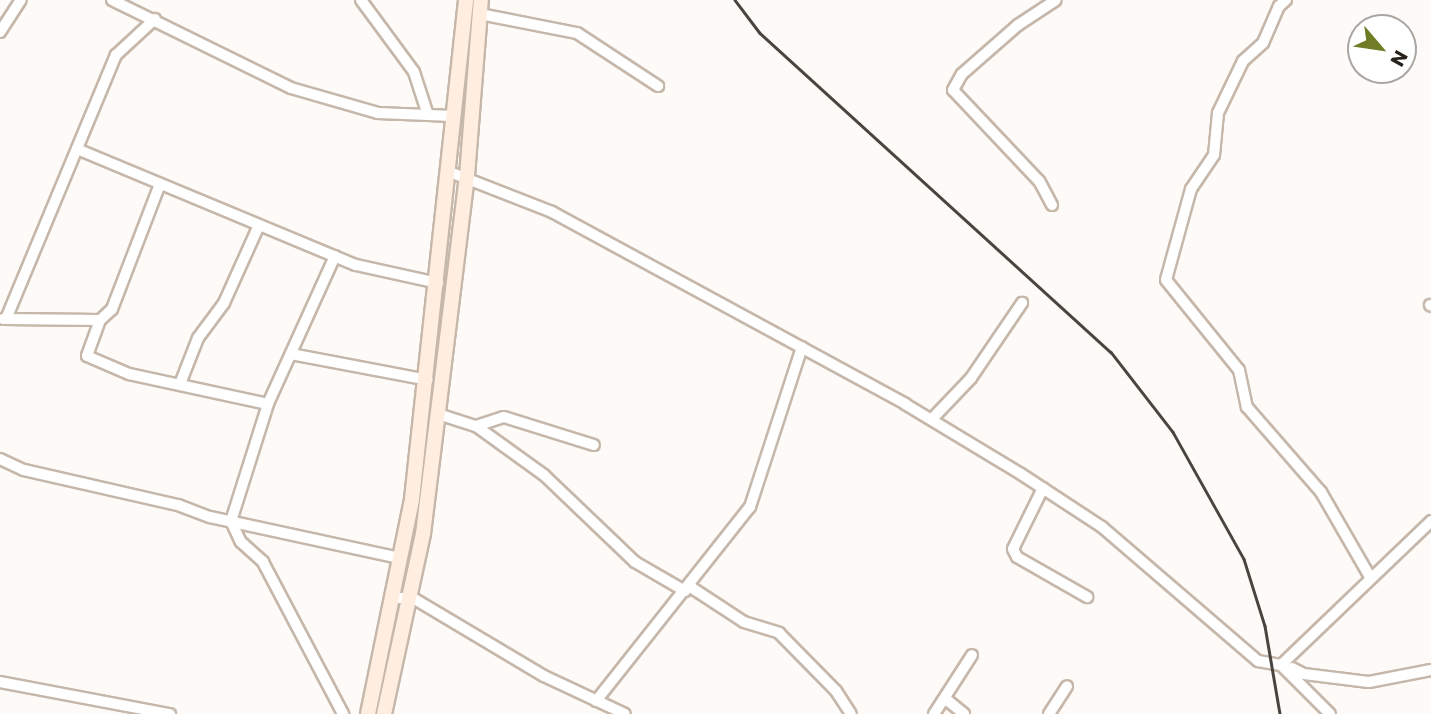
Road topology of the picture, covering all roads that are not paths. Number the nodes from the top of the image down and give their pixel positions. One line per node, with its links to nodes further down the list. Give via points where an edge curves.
1 (22, 0): 9 (street)
2 (112, 0): 8 (street)
3 (361, 0): 11 (street, via 414,72)
4 (466, 0): 12 (main road)
5 (1056, 0): 17 (street, via 1018,25 962,74 953,90 1039,181)
6 (1286, 0): 38 (street, via 1262,43 1243,61 1218,113 1214,155 1191,189 1166,280 1239,370 1247,407 1321,492)
7 (481, 7): 10 (street, via 577,33); 15 (main road)
8 (155, 19): 11 (street, via 303,92 378,113); 13 (street, via 116,55)
9 (0, 32)
10 (658, 86)
11 (427, 112): 12 (street)
12 (453, 116): 14 (main road)
13 (77, 149): 16 (street); 22 (street)
14 (447, 172): 15 (street); 20 (main road)
15 (467, 176): 24 (street, via 552,212); 29 (main road)
16 (160, 184): 18 (street); 23 (street, via 112,309)
17 (1052, 205)
18 (259, 225): 19 (street); 27 (street, via 224,303 198,338)
19 (335, 256): 20 (street, via 369,269); 25 (street)
20 (438, 283): 26 (main road)
21 (1022, 303): 30 (street, via 971,378)
22 (3, 319): 23 (street)
23 (100, 320): 27 (street, via 87,356 111,369)
24 (802, 347): 30 (street); 39 (street, via 750,507)
25 (290, 354): 26 (street); 28 (street)
26 (428, 380): 37 (main road)
27 (180, 383): 28 (street)
28 (268, 404): 35 (street)
29 (438, 414): 31 (street); 42 (main road)
30 (932, 419): 34 (street)
31 (476, 426): 32 (street, via 504,417); 39 (street, via 555,484 644,569)
32 (594, 445)
33 (3, 464): 35 (street)
34 (1043, 488): 40 (street, via 1013,549 1017,557); 45 (street, via 1151,566 1258,661)
35 (231, 521): 37 (street); 52 (street, via 241,542 263,562)
36 (1431, 521): 38 (street)
37 (400, 558): 41 (main road)
38 (1370, 578): 45 (street)
39 (687, 589): 50 (street); 56 (street, via 744,622 779,633 836,691)
40 (1087, 597)
41 (393, 598): 42 (street); 53 (main road)
42 (413, 598): 50 (street, via 544,676); 54 (main road)
43 (972, 655): 49 (street)
44 (1431, 663): 46 (street)
45 (1283, 664): 46 (street, via 1304,674 1369,682); 60 (street)
46 (1426, 671)
47 (0, 682): 51 (street)
48 (1067, 686): 59 (street)
49 (947, 700): 57 (street); 58 (street)
50 (596, 701): 55 (street)
51 (170, 714)
52 (343, 714)
53 (368, 714)
54 (384, 714)
55 (625, 714)
56 (851, 714)
57 (934, 714)
58 (964, 714)
59 (1049, 714)
60 (1330, 714)

